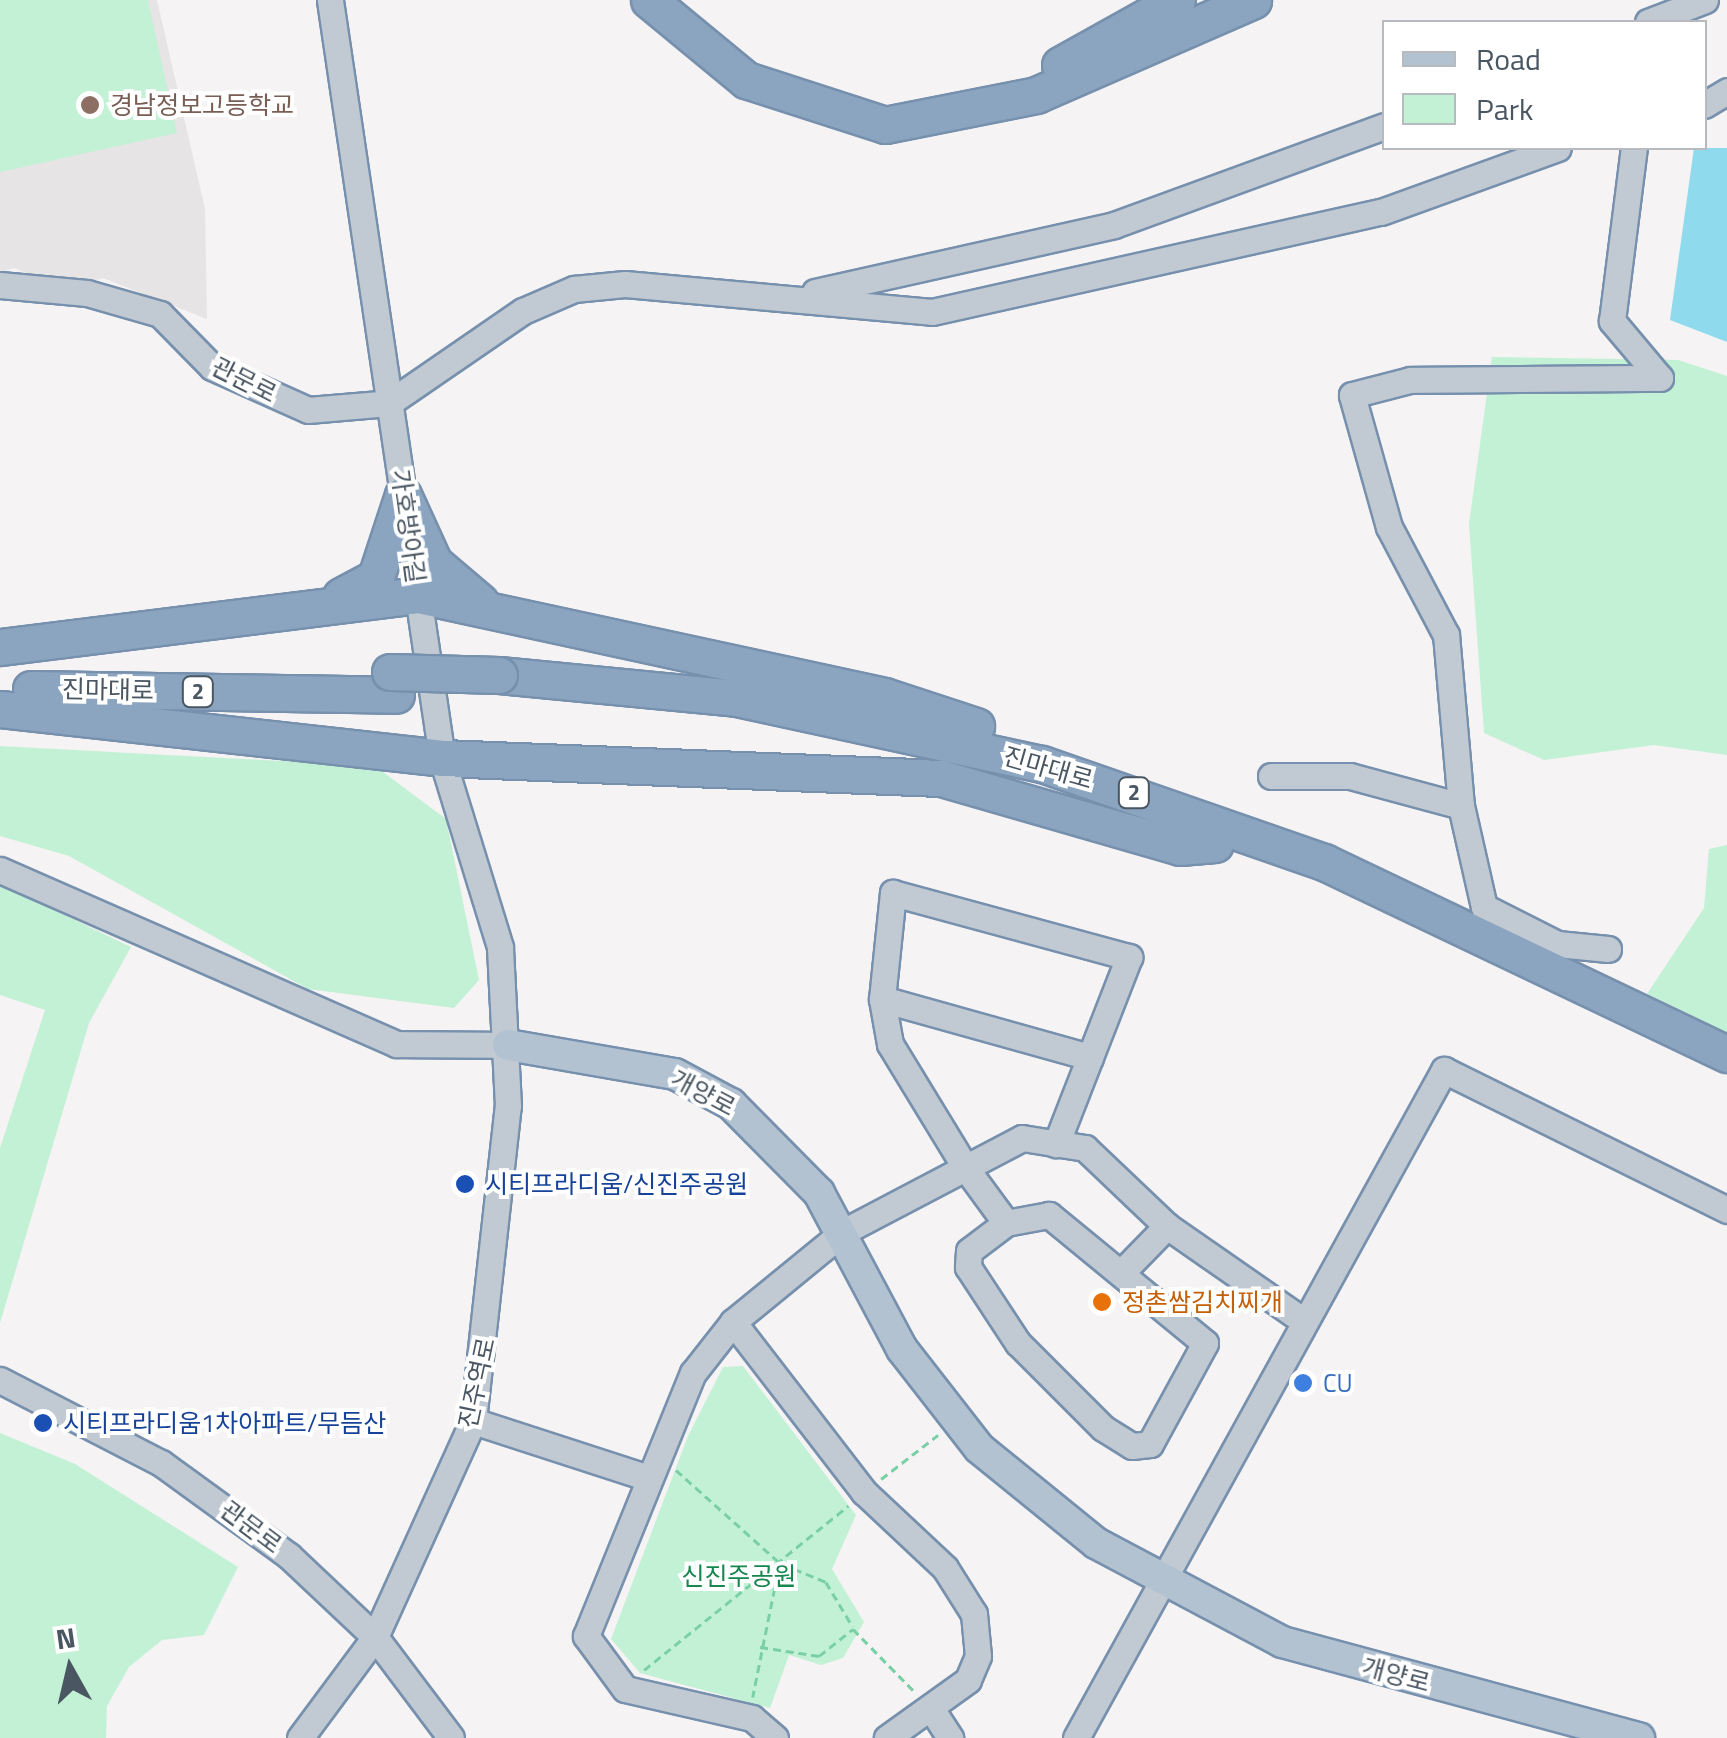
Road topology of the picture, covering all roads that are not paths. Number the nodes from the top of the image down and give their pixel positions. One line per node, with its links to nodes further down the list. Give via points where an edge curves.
1 (330, 0): 15 (street, 가호방아길)
2 (649, 0): 6 (highway, via 746,80 886,125 1036,95)
3 (682, 0): 9 (highway, via 758,64 834,94 917,104)
4 (1133, 0): 9 (highway)
5 (1178, 0): 9 (highway)
6 (1253, 0)
7 (1705, 0): 8 (street)
8 (1653, 20)
9 (1039, 76)
10 (1382, 127): 14 (street, via 1063,240)
11 (1552, 150): 14 (street, via 1381,212 932,312)
12 (1634, 150): 29 (street, via 1612,321 1660,378 1410,380 1352,395 1389,528 1446,635)
13 (0, 285): 15 (street, 관문로, via 88,293 160,314 212,368 308,410)
14 (778, 297): 15 (street, via 574,289 523,311)
15 (390, 403): 16 (street, 가호방아길)
16 (403, 495): 17 (street, 가호방아길); 18 (highway, via 376,577); 19 (highway, via 434,563)
17 (418, 595): 18 (highway); 19 (highway); 26 (street, 가호방아길)
18 (334, 598): 20 (highway)
19 (481, 602): 28 (highway, via 884,696 1096,765)
20 (0, 647)
21 (0, 668): 22 (highway, 진마대로 / 2)
22 (393, 683): 23 (highway, 2, bridge); 24 (highway, 진마대로 / 2)
23 (500, 686): 28 (highway, 진마대로 / 2, via 736,698 872,722); 30 (highway, 진마대로 / 2, via 868,744)
24 (0, 689)
25 (0, 708): 26 (highway)
26 (442, 758): 30 (highway, via 942,778 1180,847); 34 (street, 가호방아길, via 495,915)
27 (1271, 776): 29 (street, via 1350,776)
28 (1137, 794): 35 (highway, 진마대로 / 2, via 1422,905)
29 (1461, 806): 32 (street, via 1484,907 1557,944)
30 (1216, 844): 37 (highway, 진마대로 / 2, via 1413,924)
31 (0, 870): 34 (street, 개양로, via 396,1044)
32 (1608, 949)
33 (882, 999): 36 (street); 36 (street, via 894,893 1129,957); 39 (street, via 890,1044)
34 (508, 1045): 43 (main road, 개양로, via 675,1074 731,1104 800,1171); 48 (street, 진주역로, via 491,1314)
35 (1727, 1054)
36 (1090, 1056): 38 (street)
37 (1727, 1078)
38 (1056, 1144): 39 (street, via 1022,1138); 42 (street, via 1084,1148)
39 (965, 1167): 41 (street); 43 (street)
40 (1727, 1210): 45 (street, via 1444,1070)
41 (1006, 1224): 44 (street, via 1049,1214); 44 (street, via 969,1251 968,1267 1018,1343 1103,1428 1132,1446 1150,1444 1206,1343)
42 (1167, 1226): 44 (street); 45 (street)
43 (843, 1232): 46 (street); 50 (main road, 개양로, via 902,1349 957,1420 1032,1496)
44 (1121, 1273)
45 (1302, 1320): 50 (street)
46 (733, 1322): 49 (street, via 693,1373); 52 (street, via 864,1492 945,1568 974,1614 978,1656)
47 (0, 1380): 51 (street, 관문로, via 218,1501)
48 (473, 1421): 49 (street); 51 (street, 진주역로)
49 (648, 1478): 55 (street, via 586,1636 625,1689 752,1718)
50 (1165, 1582): 58 (street); 59 (main road, 개양로, via 1282,1642)
51 (375, 1637): 53 (street, 진주역로); 54 (street, 관문로)
52 (934, 1712): 56 (street); 57 (street)
53 (300, 1738)
54 (451, 1738)
55 (775, 1738)
56 (887, 1738)
57 (950, 1738)
58 (1076, 1738)
59 (1639, 1738)

